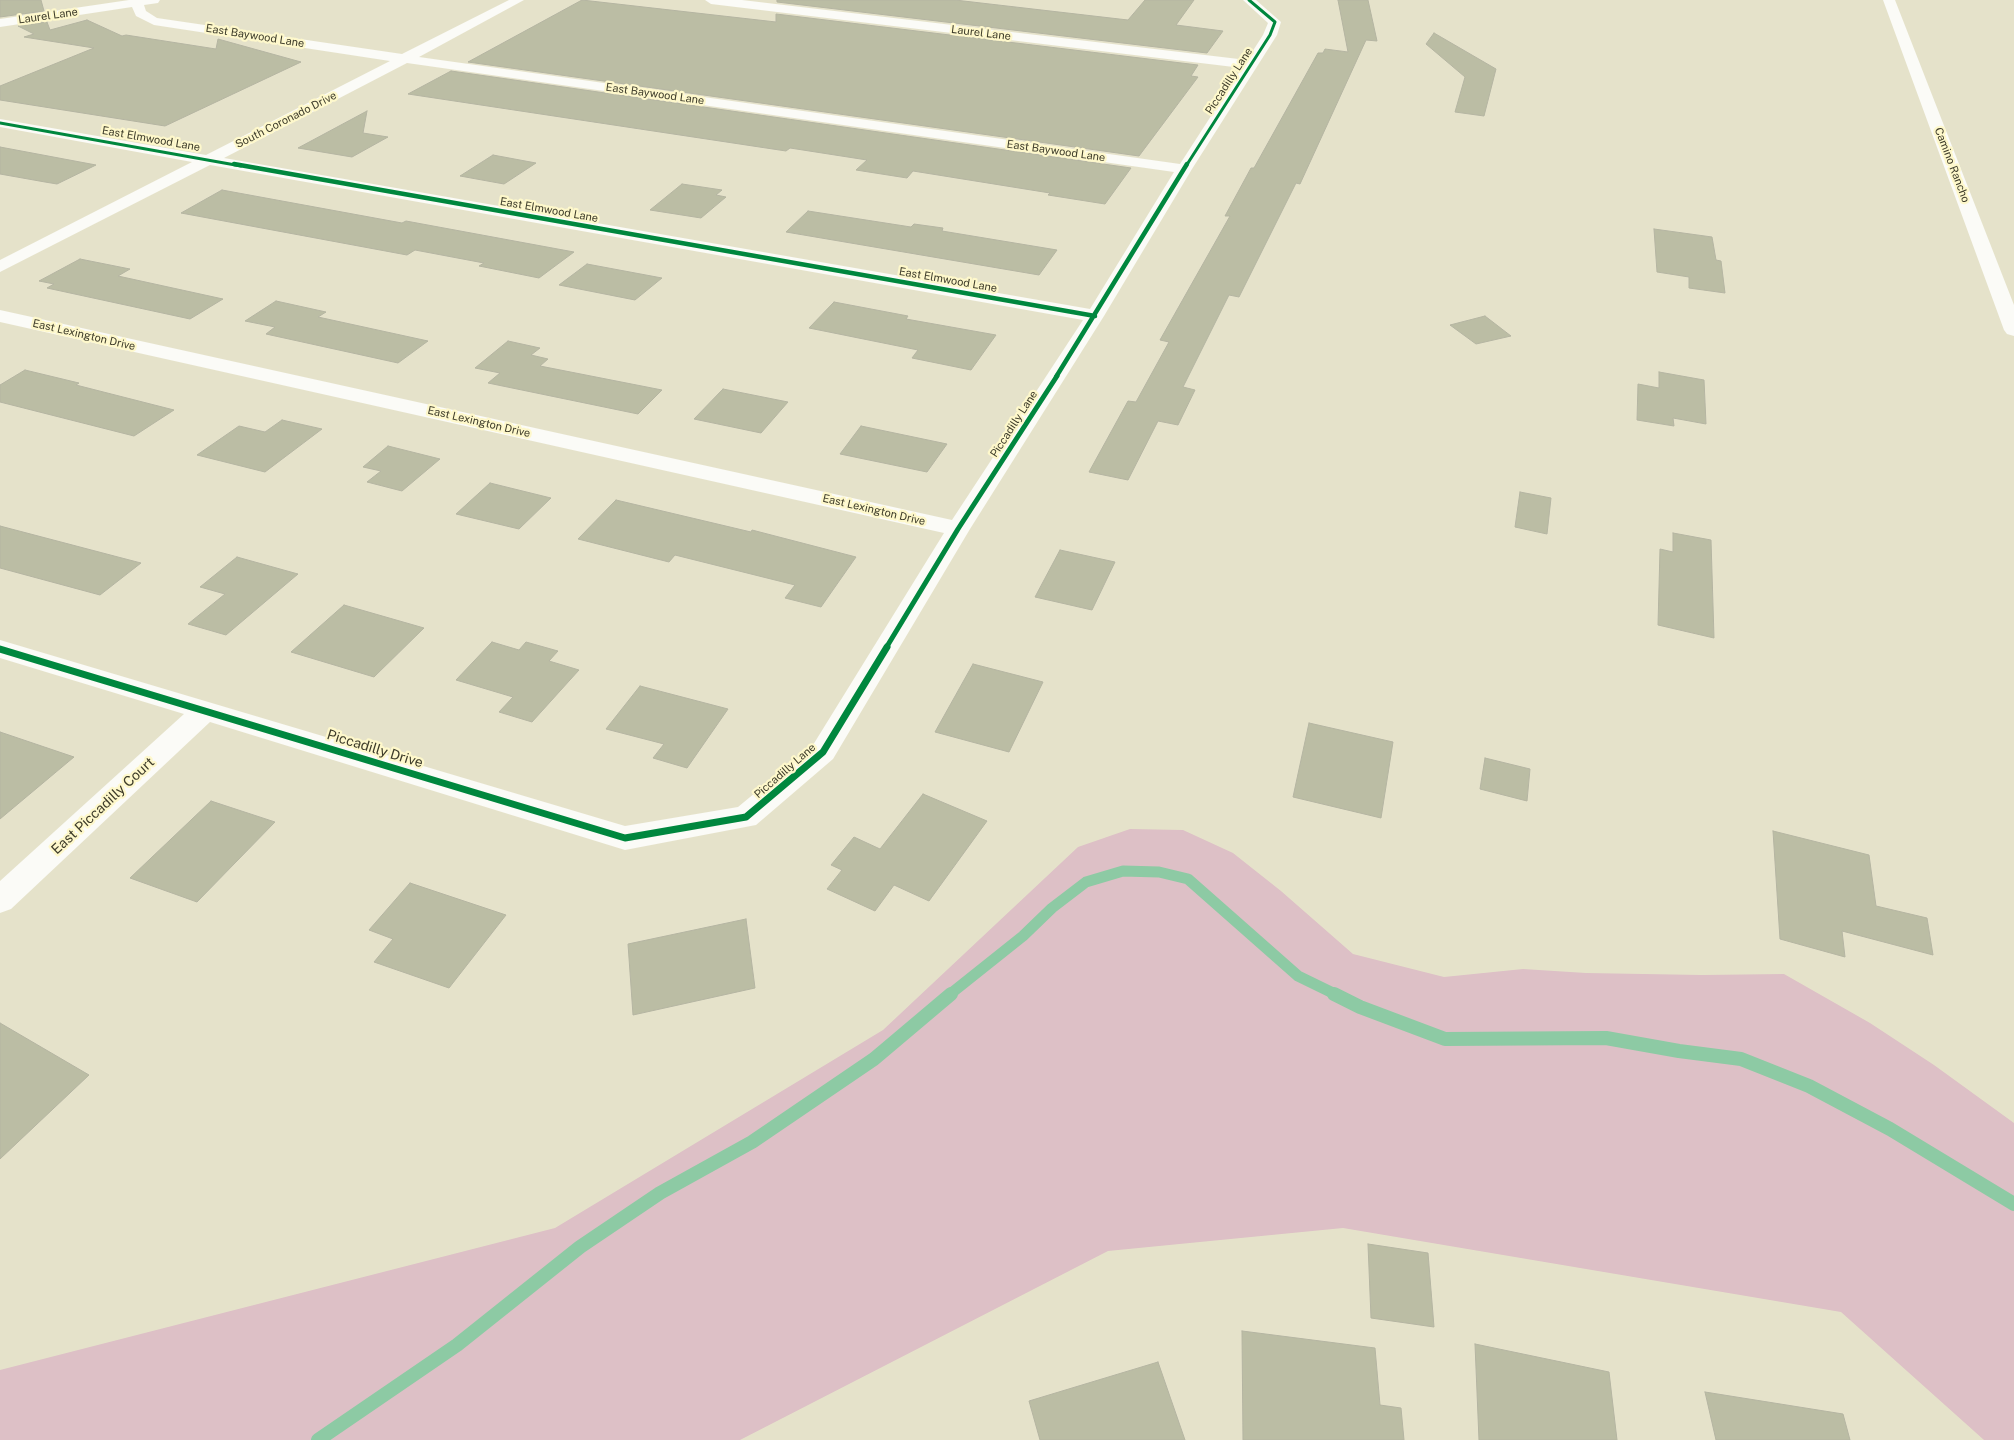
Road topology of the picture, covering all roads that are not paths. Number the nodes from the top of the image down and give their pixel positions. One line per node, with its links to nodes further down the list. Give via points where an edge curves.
1 (154, 0): 6 (street, Laurel Lane)
2 (518, 0): 8 (street, South Coronado Drive)
3 (712, 0): 9 (street, Laurel Lane)
4 (1249, 0): 9 (street, Piccadilly Lane, via 1275,22)
5 (1889, 0): 16 (street, Camino Rancho)
6 (137, 3): 7 (street, Laurel Lane); 8 (street, East Baywood Lane, via 140,13 154,21)
7 (0, 23)
8 (407, 59): 11 (street, South Coronado Drive); 12 (street, East Baywood Lane)
9 (1251, 65): 12 (street, Piccadilly Lane)
10 (0, 123): 11 (street, East Elmwood Lane)
11 (209, 160): 13 (street, South Coronado Drive); 15 (street, East Elmwood Lane)
12 (1184, 169): 15 (street, Piccadilly Lane)
13 (0, 267)
14 (0, 316): 17 (street, East Lexington Drive)
15 (1096, 316): 17 (street, Piccadilly Lane)
16 (2014, 330)
17 (958, 529): 20 (street, Piccadilly Lane, via 823,752)
18 (0, 649): 19 (street, Piccadilly Drive)
19 (205, 711): 20 (street, Piccadilly Drive, via 626,838); 21 (street, East Piccadilly Court)
20 (746, 818)
21 (0, 900)

